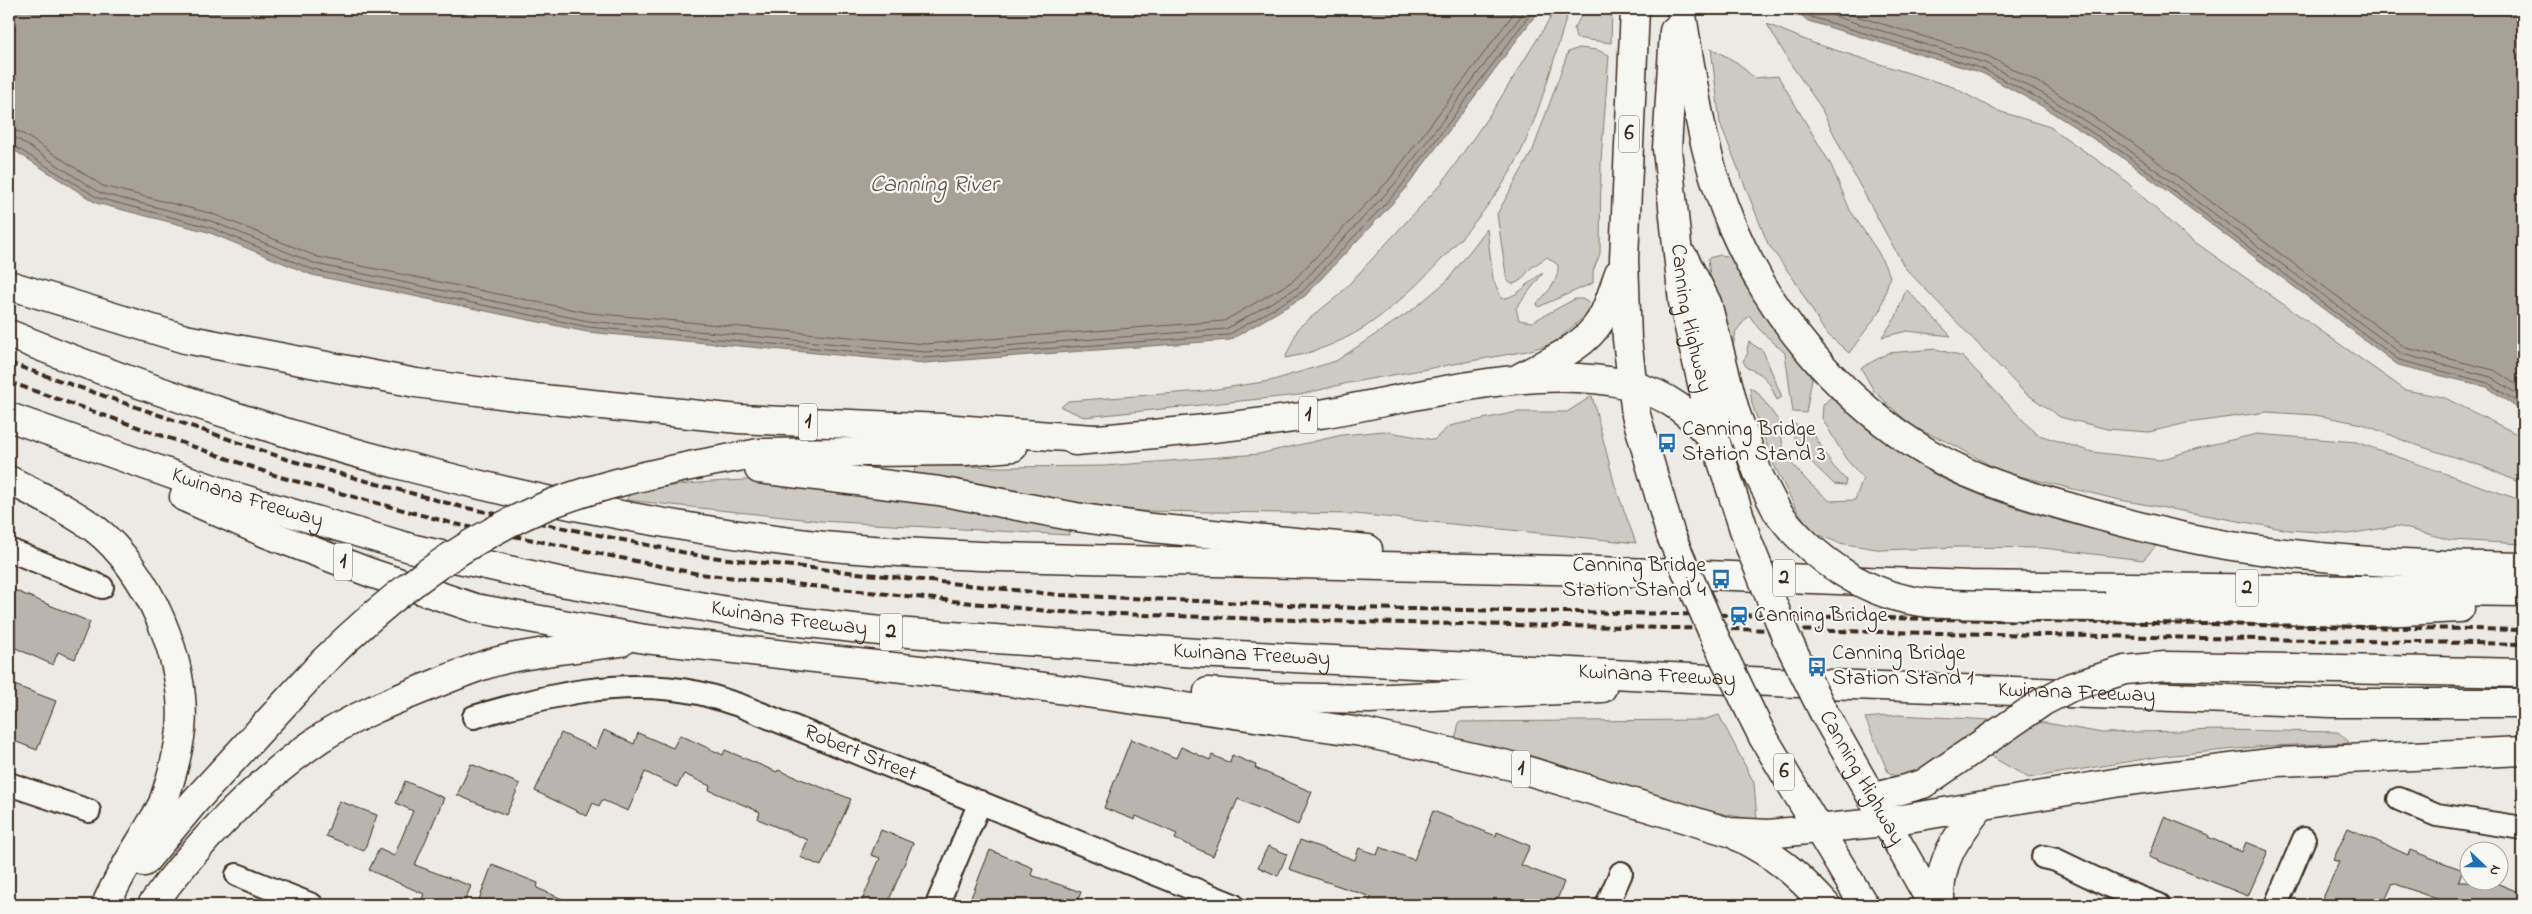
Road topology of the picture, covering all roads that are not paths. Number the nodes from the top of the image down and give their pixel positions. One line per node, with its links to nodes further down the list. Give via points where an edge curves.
1 (1635, 9): 5 (highway, 6)
2 (1675, 9): 4 (highway, Canning Highway / 6, via 1667,149)
3 (1681, 9): 17 (highway, via 1711,168 1731,222 1755,272 1817,362 1862,406 1913,444 1957,469 2007,489 2103,517 2230,546 2465,566)
4 (1675, 241): 13 (highway, Canning Highway / 6, via 1683,302); 21 (highway, bridge, via 1707,303 1735,411 1759,476 1777,511 1820,557 1844,574 1885,592 1928,603 2104,608 2384,612)
5 (1624, 259): 8 (highway, 1, via 1604,314 1594,330 1567,351); 9 (highway, 6)
6 (9, 285): 12 (highway, 1, via 185,339 426,384 739,418)
7 (9, 334): 18 (highway, 2, via 162,392 355,452 534,497 715,531 816,545 923,554)
8 (1519, 378): 9 (highway, 1, via 1600,380); 12 (highway, 1, via 1319,414)
9 (1632, 385): 13 (highway, 1, via 1664,397 1693,416); 37 (highway, 6, bridge, via 1636,415 1671,536 1752,715)
10 (9, 417): 11 (highway, Kwinana Freeway / 1)
11 (58, 436): 22 (highway, 1, via 268,534 371,573 475,608); 25 (highway, Kwinana Freeway / 2, via 230,495 414,549 567,584 773,619 1076,646)
12 (1094, 439): 14 (highway, via 965,451 758,453)
13 (1716, 443): 30 (highway, Canning Highway / 1, bridge, via 1748,542 1786,637 1824,714)
14 (700, 464): 18 (highway, via 892,485 1152,528); 44 (highway, bridge, via 657,472 552,504 511,523 424,576 355,630 323,662 194,801)
15 (9, 480): 43 (highway, via 72,513 110,543 128,563 158,611 169,642 180,696 181,728 174,770 162,805)
16 (9, 550): 19 (street)
17 (2523, 567)
18 (1598, 571): 20 (highway, 2, via 1970,585)
19 (102, 587)
20 (2523, 592)
21 (2523, 604)
22 (645, 639): 23 (highway, 1); 45 (highway, via 514,657 449,678 382,706 318,740 274,775 198,849)
23 (938, 672): 25 (highway, via 1274,697 1369,699); 38 (highway, 1, via 1361,732 1512,766)
24 (2523, 673): 30 (highway, bridge, via 2165,666 2125,670 2071,687 2044,701 1923,784)
25 (1749, 681): 26 (highway, Kwinana Freeway / 2, via 2331,703)
26 (2523, 703)
27 (474, 717): 32 (street, Robert Street, via 559,693 632,687 698,693 739,705)
28 (2523, 751): 33 (highway, via 2278,762 2120,782)
29 (9, 784): 34 (street)
30 (1872, 798): 35 (highway, Canning Highway / 1)
31 (2399, 799): 36 (street, via 2437,815)
32 (980, 802): 47 (street); 48 (street, Robert Street)
33 (1980, 807): 35 (highway); 53 (highway, via 1958,835 1944,862 1939,885)
34 (89, 810)
35 (1885, 822): 37 (highway); 52 (highway, Canning Highway / 1)
36 (2523, 828)
37 (1818, 829): 38 (highway, via 1755,835); 51 (highway, 6)
38 (1728, 832): 50 (highway, 1, via 1768,852 1796,873)
39 (2304, 839): 55 (street)
40 (2043, 857): 54 (street)
41 (1621, 873): 49 (street)
42 (237, 874): 46 (street)
43 (106, 905)
44 (112, 905)
45 (152, 905)
46 (312, 905)
47 (936, 905)
48 (1233, 905)
49 (1607, 905)
50 (1826, 905)
51 (1864, 905)
52 (1933, 905)
53 (1940, 905)
54 (2159, 905)
55 (2276, 905)

